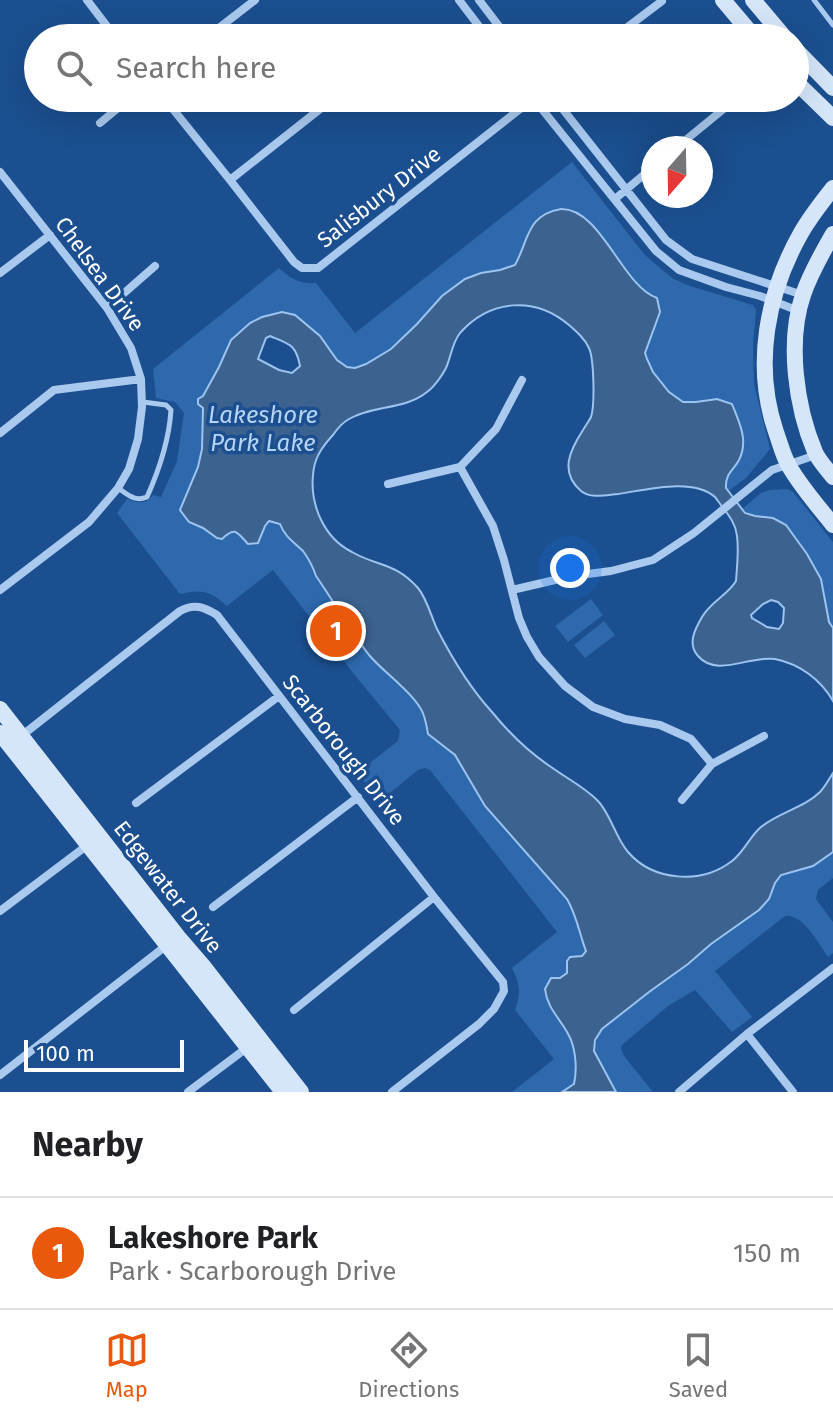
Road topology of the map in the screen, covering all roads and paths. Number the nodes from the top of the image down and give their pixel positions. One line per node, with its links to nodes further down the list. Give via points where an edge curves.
1 (87, 0): 9 (street)
2 (255, 0): 10 (street)
3 (461, 0): 11 (street)
4 (479, 0): 12 (street)
5 (723, 0): 14 (street)
6 (753, 0): 15 (street)
7 (814, 0): 16 (lane)
8 (662, 1): 13 (street)
9 (105, 24)
10 (224, 24)
11 (478, 24)
12 (497, 24)
13 (632, 24)
14 (743, 24)
15 (773, 24)
16 (833, 25)
17 (809, 63): 18 (street)
18 (833, 88)
19 (809, 95): 27 (street)
20 (113, 112): 28 (street)
21 (175, 112): 32 (street, Salisbury Drive)
22 (316, 112): 32 (street)
23 (516, 112): 32 (street, Salisbury Drive, via 318,268 294,262)
24 (545, 112): 35 (street)
25 (565, 112): 34 (street)
26 (720, 112): 29 (street)
27 (833, 118)
28 (100, 123)
29 (691, 136)
30 (0, 172): 37 (street, Chelsea Drive)
31 (641, 177): 34 (street)
32 (230, 180)
33 (833, 188): 40 (street, via 803,230)
34 (627, 189): 35 (street); 40 (street, via 666,240 692,259)
35 (615, 199): 40 (street, via 656,251 679,270)
36 (833, 234): 41 (street)
37 (50, 235): 39 (street); 42 (street, Chelsea Drive)
38 (155, 266): 42 (street)
39 (0, 273)
40 (775, 293): 41 (street); 41 (street); 49 (street, via 763,368)
41 (801, 303): 47 (street, via 794,356 802,411)
42 (107, 308): 43 (street, Chelsea Drive, via 131,348)
43 (141, 379): 45 (street, Chelsea Drive); 46 (street, via 54,390)
44 (522, 380): 48 (street, via 496,429)
45 (142, 402): 52 (street, Chelsea Drive, via 138,439); 52 (lane, via 171,410 164,455 147,497 133,498)
46 (0, 433)
47 (816, 455): 49 (street); 50 (street)
48 (460, 467): 51 (street); 55 (street, via 493,526)
49 (780, 467): 53 (street); 55 (street, via 653,560)
50 (833, 477)
51 (388, 484)
52 (118, 488): 54 (street, Chelsea Drive, via 89,522)
53 (833, 525)
54 (0, 590)
55 (512, 590): 60 (street, via 527,637 565,686 593,707 691,739)
56 (279, 696): 59 (street, Scarborough Drive, via 217,615 197,605 187,607); 61 (street, Scarborough Drive); 63 (street)
57 (0, 709): 59 (street, Edgewater Drive)
58 (764, 736): 60 (street)
59 (7, 741): 64 (street, Edgewater Drive)
60 (712, 764): 62 (street)
61 (358, 797): 65 (street, Scarborough Drive); 66 (street)
62 (682, 800)
63 (136, 803)
64 (94, 840): 67 (street); 68 (street, Edgewater Drive)
65 (434, 897): 70 (street); 77 (street, Scarborough Drive, via 503,982 504,991 479,1024)
66 (213, 907)
67 (0, 911)
68 (172, 941): 72 (street, Edgewater Drive, via 207,994); 73 (street)
69 (833, 968): 71 (street)
70 (294, 1010)
71 (747, 1034): 78 (street); 79 (street)
72 (254, 1044): 74 (street); 75 (street, Edgewater Drive); 76 (street, Edgewater Drive)
73 (0, 1075)
74 (188, 1092)
75 (283, 1092)
76 (301, 1092)
77 (392, 1092)
78 (679, 1092)
79 (793, 1092)

